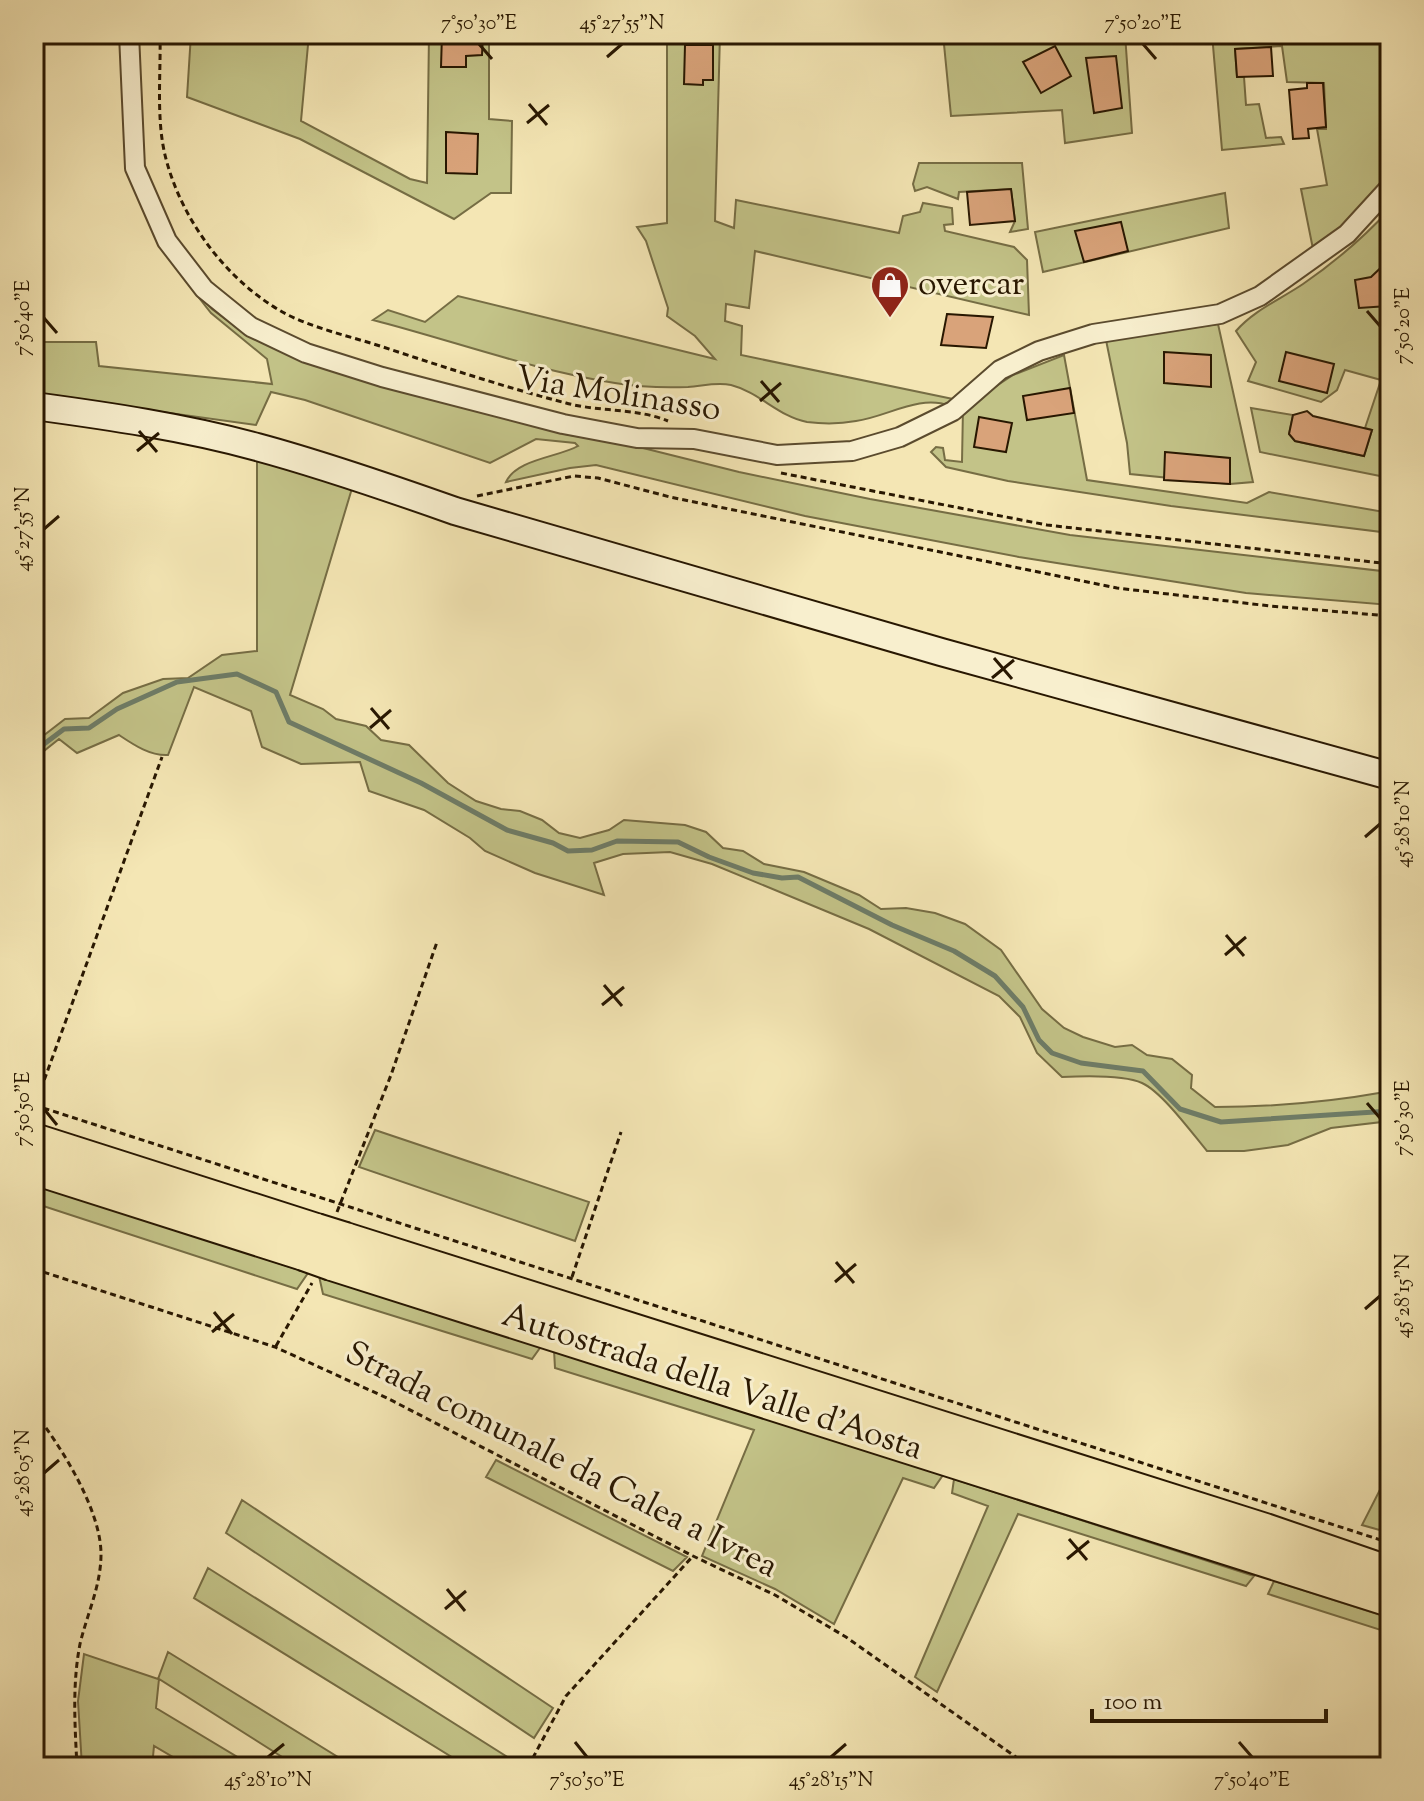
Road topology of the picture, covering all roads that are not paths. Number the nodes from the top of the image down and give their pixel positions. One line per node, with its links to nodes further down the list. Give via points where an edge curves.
1 (129, 34): 2 (street, Via Molinasso, via 135,168 167,241 204,289 251,327 306,353 517,412 637,438 694,439 777,455 852,451 900,437 953,411 1000,370 1039,351 1093,334 1220,314 1260,296 1347,234)
2 (1390, 187)
3 (34, 406): 4 (main road, via 255,446 455,511)
4 (1390, 776)
5 (36, 1150): 6 (highway, Autostrada della Valle d'Aosta, via 322,1254 561,1323)
6 (1272, 1547): 7 (highway, Autostrada della Valle d'Aosta); 8 (highway, Autostrada della Valle d'Aosta)
7 (1390, 1574)
8 (1390, 1599)

